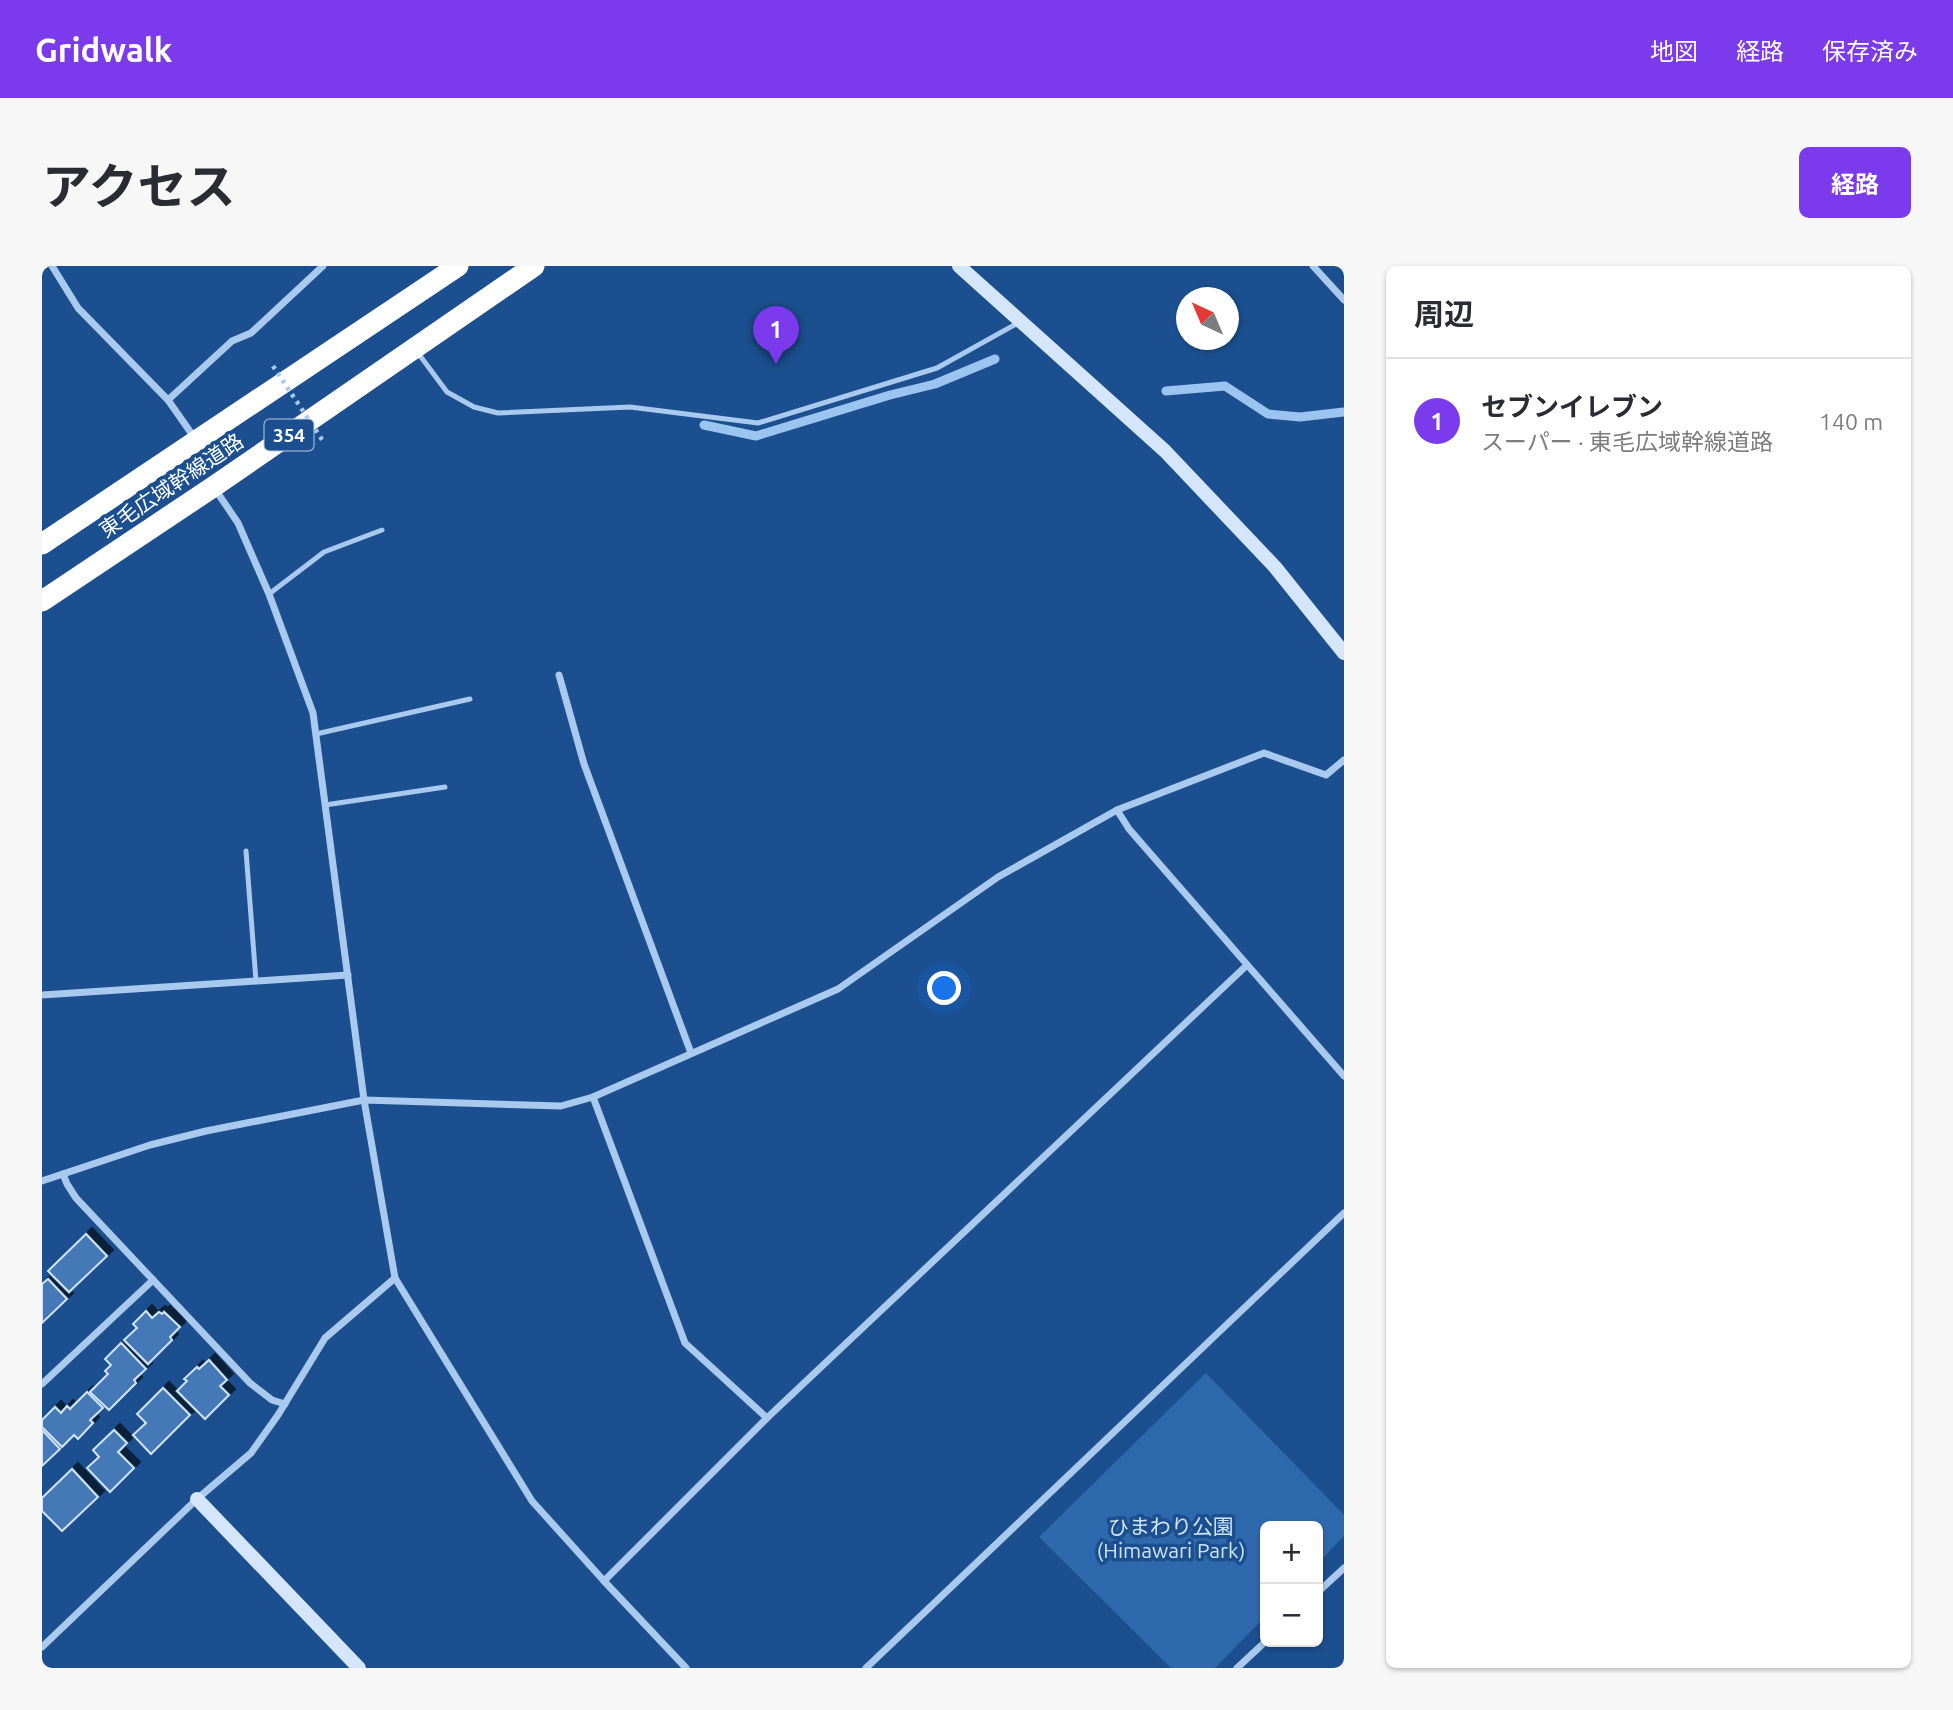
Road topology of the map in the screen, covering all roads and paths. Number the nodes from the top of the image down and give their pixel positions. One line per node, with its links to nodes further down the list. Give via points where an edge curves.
1 (52, 266): 11 (street, via 90,322)
2 (323, 266): 11 (street, via 251,333 232,341)
3 (458, 266): 12 (highway, 東毛広域幹線道路 / 354)
4 (534, 266): 9 (highway, 東毛広域幹線道路 / 354)
5 (959, 266): 8 (street)
6 (1313, 266): 7 (street)
7 (1344, 300)
8 (1020, 321): 9 (lane, via 937,368 758,423 630,407 498,413 447,393); 19 (street, via 1165,451 1275,567)
9 (415, 348): 14 (highway, 東毛広域幹線道路 / 354)
10 (272, 366): 13 (path, bridge)
11 (168, 400): 12 (street)
12 (197, 440): 16 (highway, 東毛広域幹線道路 / 354)
13 (323, 441)
14 (213, 487): 17 (street, via 238,523); 18 (highway, 東毛広域幹線道路 / 354)
15 (382, 530): 17 (lane, via 324,552)
16 (42, 544)
17 (269, 594): 22 (street, via 313,713)
18 (42, 601)
19 (1344, 653)
20 (559, 675): 32 (street, via 584,764)
21 (470, 699): 22 (lane)
22 (316, 734): 25 (street)
23 (1344, 760): 26 (street, via 1326,775 1264,753)
24 (444, 787): 25 (lane)
25 (325, 805): 29 (street)
26 (1118, 810): 28 (street, via 1129,829); 32 (street, via 998,877 838,989)
27 (246, 851): 30 (lane)
28 (1246, 966): 33 (street); 43 (street)
29 (348, 975): 30 (street); 35 (street)
30 (256, 982): 31 (street)
31 (42, 995)
32 (691, 1053): 34 (street)
33 (1344, 1076)
34 (593, 1097): 35 (street, via 561,1106); 43 (street, via 685,1343)
35 (364, 1100): 36 (street, via 206,1131); 39 (street)
36 (63, 1174): 37 (street); 40 (street, via 76,1198)
37 (42, 1181)
38 (1344, 1213): 52 (street)
39 (395, 1278): 42 (street, via 325,1338); 46 (street, via 532,1501)
40 (153, 1280): 41 (street); 42 (street, via 250,1383)
41 (42, 1384)
42 (285, 1404): 44 (street, via 251,1453)
43 (767, 1418): 46 (street)
44 (197, 1499): 48 (street); 50 (street)
45 (1344, 1568): 47 (street)
46 (604, 1581): 51 (street)
47 (1323, 1587)
48 (42, 1647)
49 (1260, 1647): 53 (street)
50 (359, 1668)
51 (686, 1668)
52 (866, 1668)
53 (1237, 1668)

